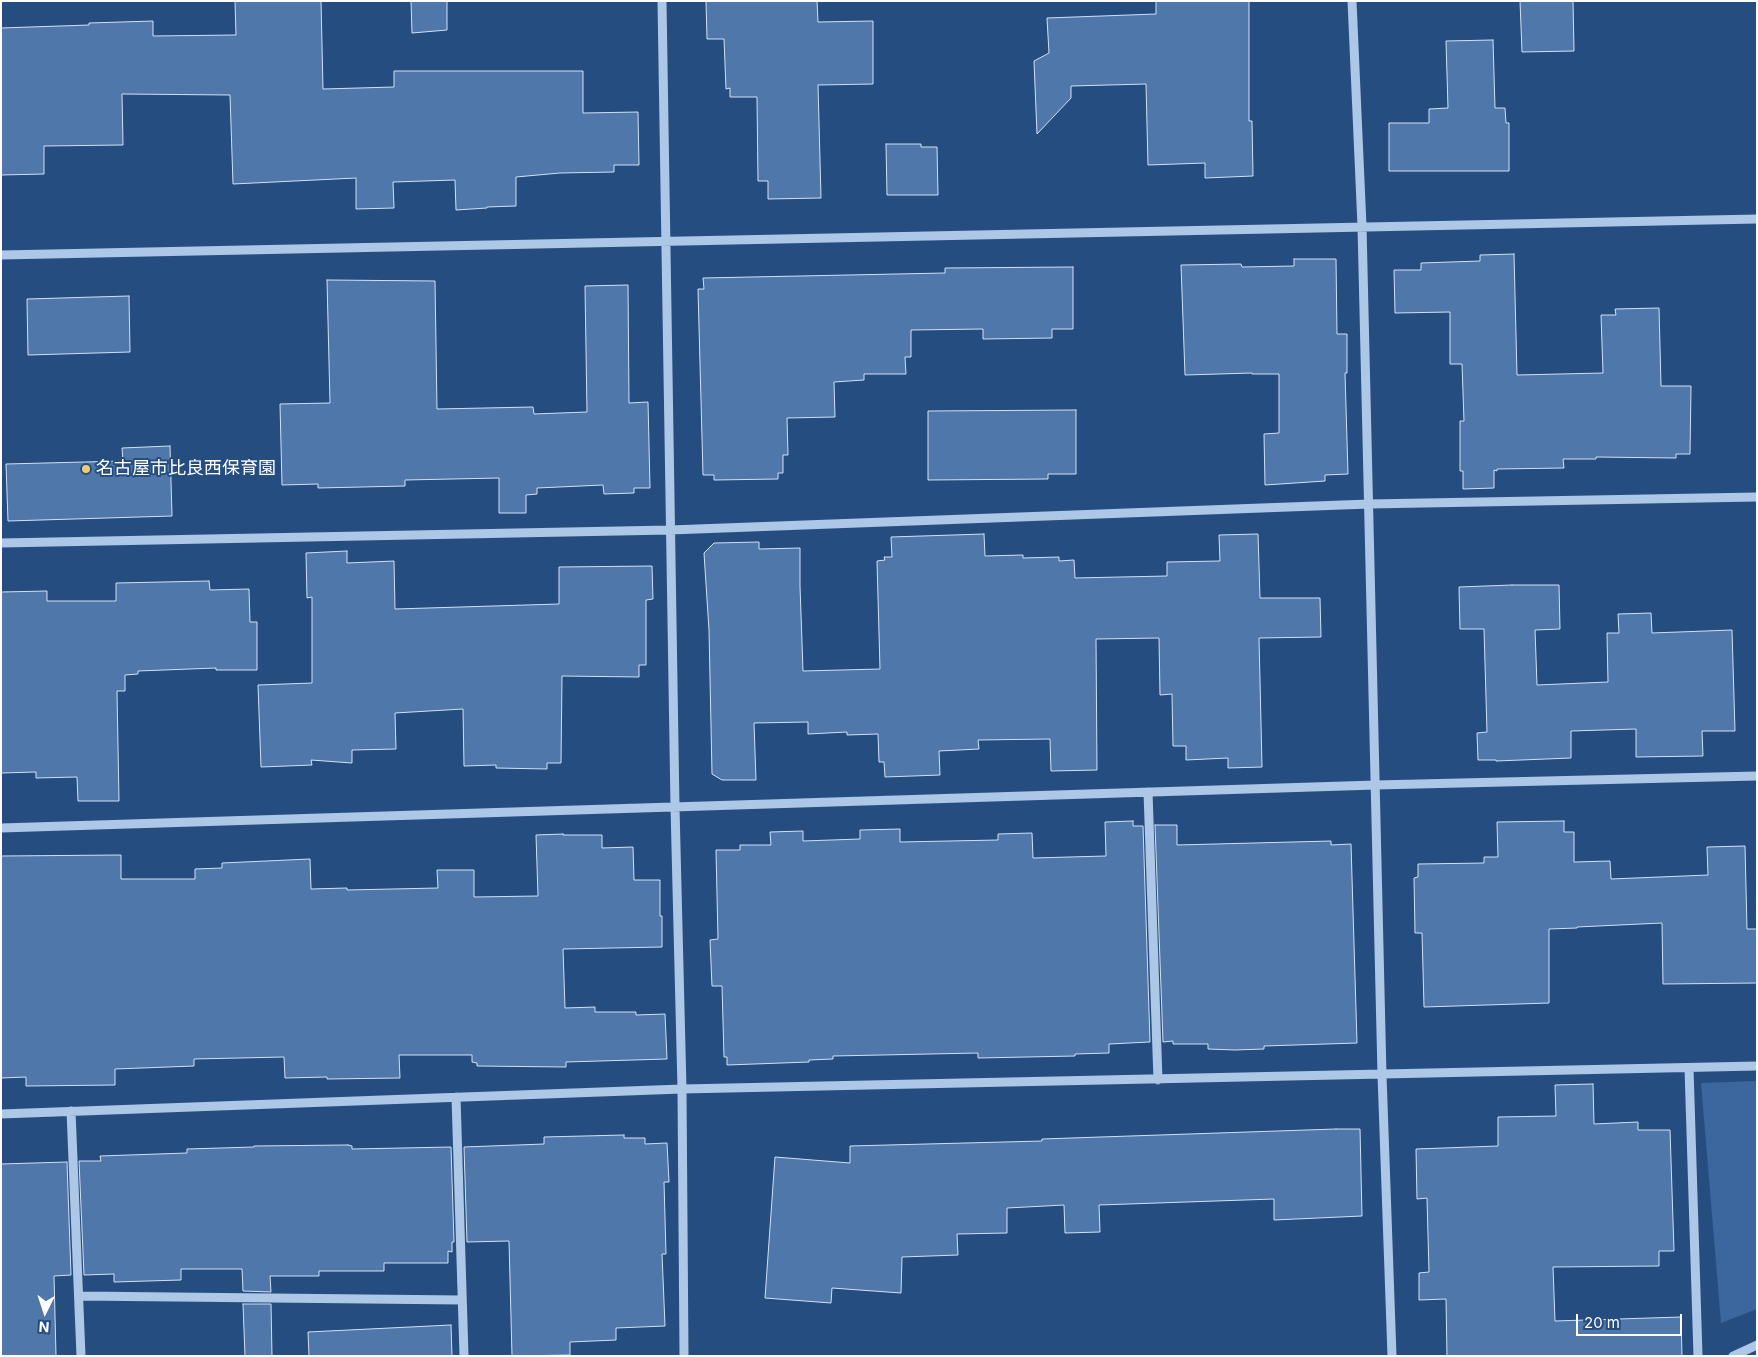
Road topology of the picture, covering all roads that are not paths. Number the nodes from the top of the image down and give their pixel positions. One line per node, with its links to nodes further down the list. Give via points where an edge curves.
1 (662, 1): 5 (street)
2 (1352, 1): 4 (street)
3 (1757, 218): 4 (street)
4 (1362, 226): 5 (street); 8 (street)
5 (666, 240): 6 (street); 9 (street)
6 (1, 255)
7 (1757, 497): 8 (street)
8 (1369, 504): 9 (street); 12 (street)
9 (670, 530): 10 (street); 14 (street)
10 (1, 543)
11 (1757, 776): 12 (street)
12 (1376, 785): 13 (street); 18 (street)
13 (1148, 792): 14 (street); 19 (street)
14 (675, 806): 15 (street); 20 (street)
15 (1, 828)
16 (1757, 1066): 17 (street)
17 (1689, 1068): 18 (street); 31 (street)
18 (1382, 1075): 19 (street); 30 (street)
19 (1158, 1080): 20 (street)
20 (682, 1089): 21 (street); 29 (street)
21 (456, 1097): 22 (street); 25 (street)
22 (71, 1111): 23 (street); 24 (street)
23 (1, 1114)
24 (78, 1296): 25 (street); 27 (street)
25 (462, 1300): 28 (street)
26 (1757, 1345): 32 (street)
27 (81, 1356)
28 (464, 1356)
29 (684, 1356)
30 (1392, 1356)
31 (1698, 1356)
32 (1733, 1356)

